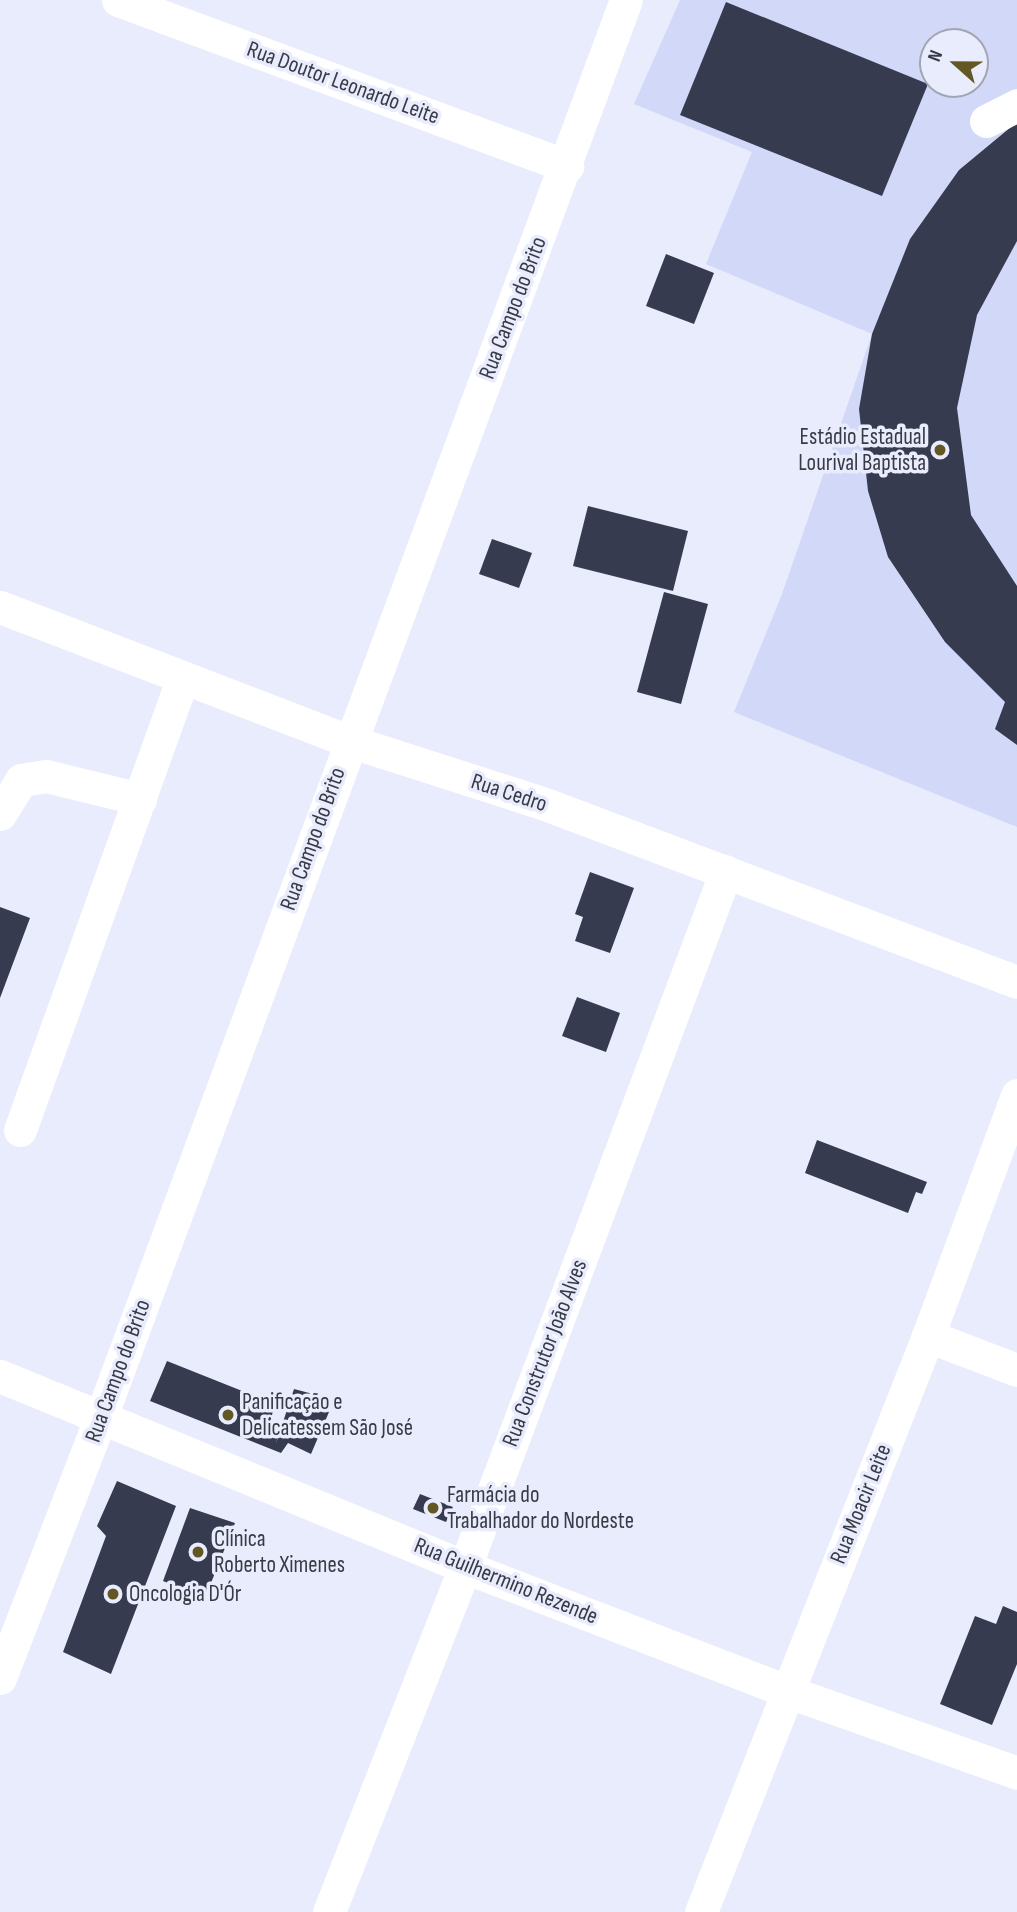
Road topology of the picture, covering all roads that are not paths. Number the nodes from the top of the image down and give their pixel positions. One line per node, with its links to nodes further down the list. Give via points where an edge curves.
1 (118, 0): 5 (street, Rua Doutor Leonardo Leite)
2 (626, 0): 5 (street, Rua Campo do Brito)
3 (1017, 105): 4 (street)
4 (986, 121)
5 (567, 166): 8 (street, Rua Campo do Brito)
6 (0, 607): 7 (street, Rua Cedro)
7 (183, 678): 8 (street, Rua Cedro); 9 (street)
8 (349, 741): 11 (street, Rua Cedro, via 545,804); 18 (street, Rua Campo do Brito)
9 (140, 799): 10 (street, via 46,776 21,780); 14 (street)
10 (0, 814)
11 (726, 871): 12 (street, Rua Cedro); 19 (street, Rua Construtor João Alves)
12 (1017, 982)
13 (1017, 1095): 15 (street, Rua Moacir Leite)
14 (20, 1130)
15 (928, 1336): 16 (street); 21 (street, Rua Moacir Leite)
16 (1017, 1370)
17 (0, 1376): 18 (street, Rua Guilhermino Rezende)
18 (102, 1415): 19 (street, Rua Guilhermino Rezende); 20 (street, Rua Campo do Brito)
19 (465, 1567): 21 (street, Rua Guilhermino Rezende); 23 (street, Rua Construtor João Alves)
20 (0, 1678)
21 (786, 1691): 22 (street, Rua Guilhermino Rezende); 24 (street, Rua Moacir Leite)
22 (1017, 1773)
23 (329, 1912)
24 (701, 1912)

